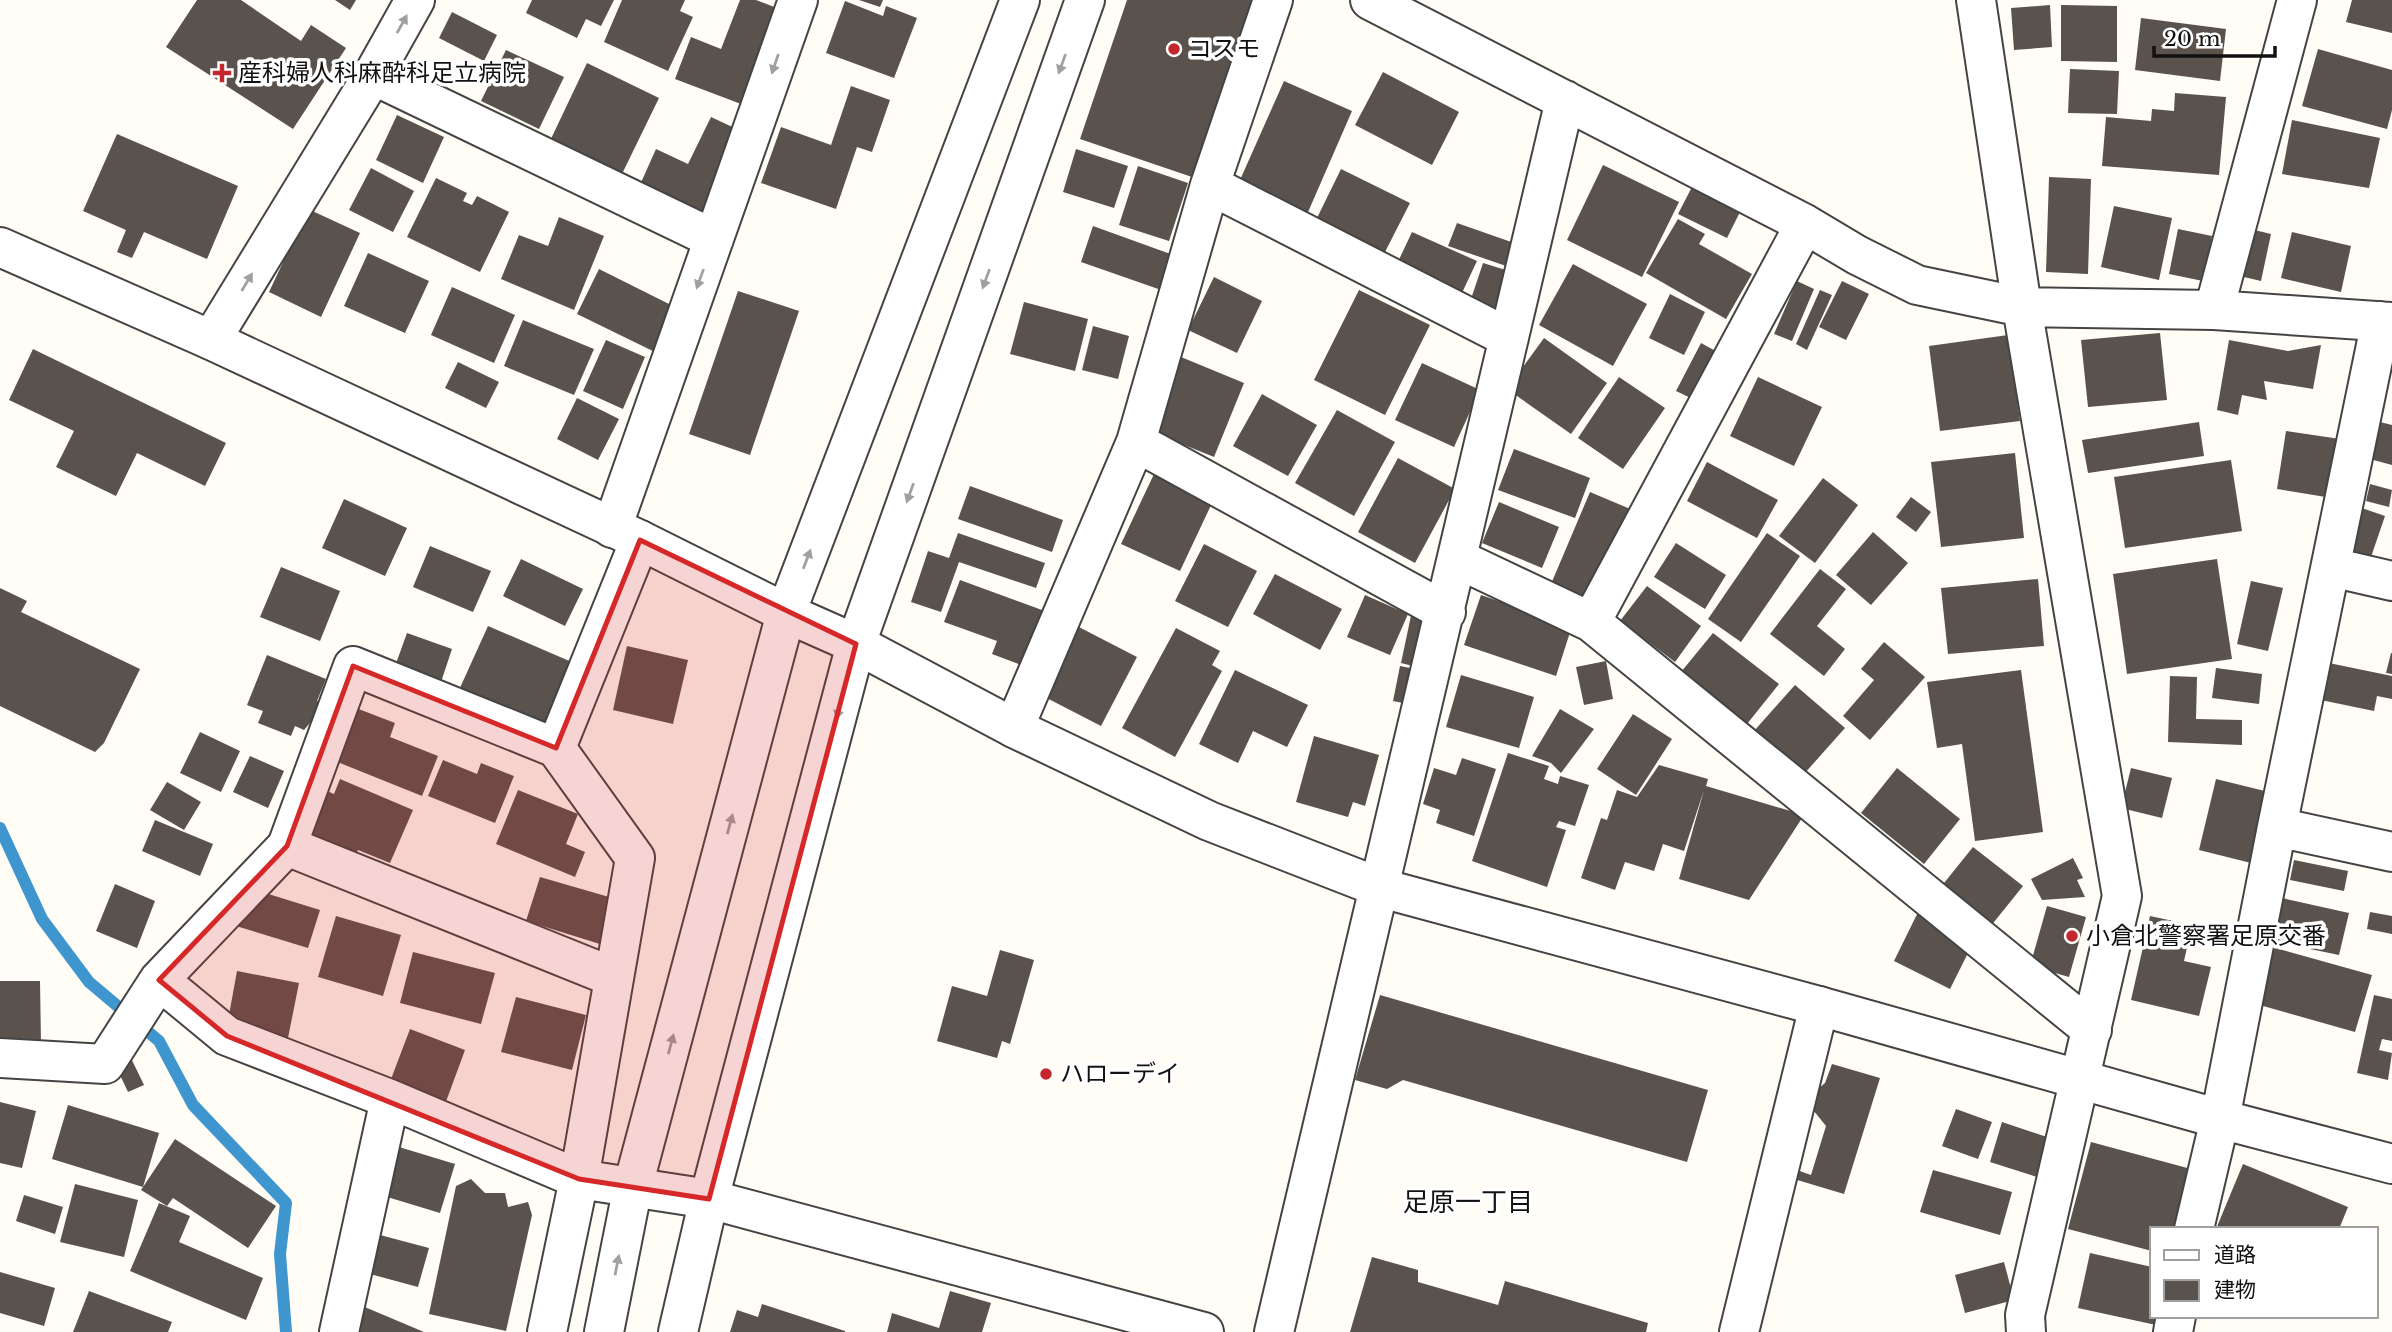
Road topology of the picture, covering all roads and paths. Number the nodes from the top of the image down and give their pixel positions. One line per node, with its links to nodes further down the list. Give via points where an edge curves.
1 (415, 0): 9 (street, one-way to 1)
2 (798, 0): 13 (street, one-way to 13)
3 (1020, 0): 26 (street, one-way to 3)
4 (1085, 0): 28 (street, one-way to 28)
5 (1273, 0): 11 (street)
6 (1370, 0): 10 (street)
7 (1976, 0): 15 (street)
8 (2297, 0): 16 (street)
9 (373, 75): 13 (street); 19 (street, one-way to 9)
10 (1566, 100): 12 (street); 18 (street)
11 (1210, 186): 18 (street); 20 (street)
12 (1805, 224): 15 (street, via 1917,285); 27 (street)
13 (715, 239): 21 (street, one-way to 21)
14 (0, 247): 19 (street)
15 (2022, 307): 16 (street); 38 (street, via 2122,896)
16 (2214, 310): 17 (street)
17 (2386, 322): 23 (street)
18 (1509, 338): 22 (street)
19 (211, 340): 21 (street)
20 (1136, 442): 25 (street); 29 (street)
21 (626, 534): 26 (street); 30 (street)
22 (1458, 559): 25 (street); 27 (street)
23 (2331, 567): 24 (street); 31 (street)
24 (2392, 581)
25 (1446, 612): 34 (street)
26 (786, 613): 28 (street); 45 (street, one-way to 26)
27 (1591, 622): 38 (street)
28 (856, 645): 29 (street); 46 (street, one-way to 46)
29 (1014, 727): 34 (street, via 1209,821)
30 (556, 748): 32 (street, via 353,666); 35 (street, via 635,858)
31 (2277, 827): 33 (street); 42 (street)
32 (287, 846): 35 (street); 36 (street)
33 (2392, 852)
34 (1381, 888): 37 (street); 53 (street)
35 (614, 977): 44 (street)
36 (153, 988): 39 (street, via 105,1064); 41 (street, via 227,1036)
37 (1819, 1006): 40 (street); 54 (street)
38 (2092, 1030): 40 (street)
39 (0, 1058)
40 (2081, 1080): 42 (street); 55 (street, via 2025,1315)
41 (390, 1099): 44 (street); 48 (street)
42 (2220, 1119): 43 (street); 47 (street)
43 (2392, 1164)
44 (579, 1179): 45 (street); 49 (street)
45 (633, 1186): 46 (street); 50 (street, one-way to 45)
46 (709, 1199): 51 (street); 52 (street)
47 (2194, 1227)
48 (339, 1332)
49 (547, 1332)
50 (604, 1332)
51 (678, 1332)
52 (1205, 1332)
53 (1275, 1332)
54 (1738, 1332)
55 (2026, 1332)

